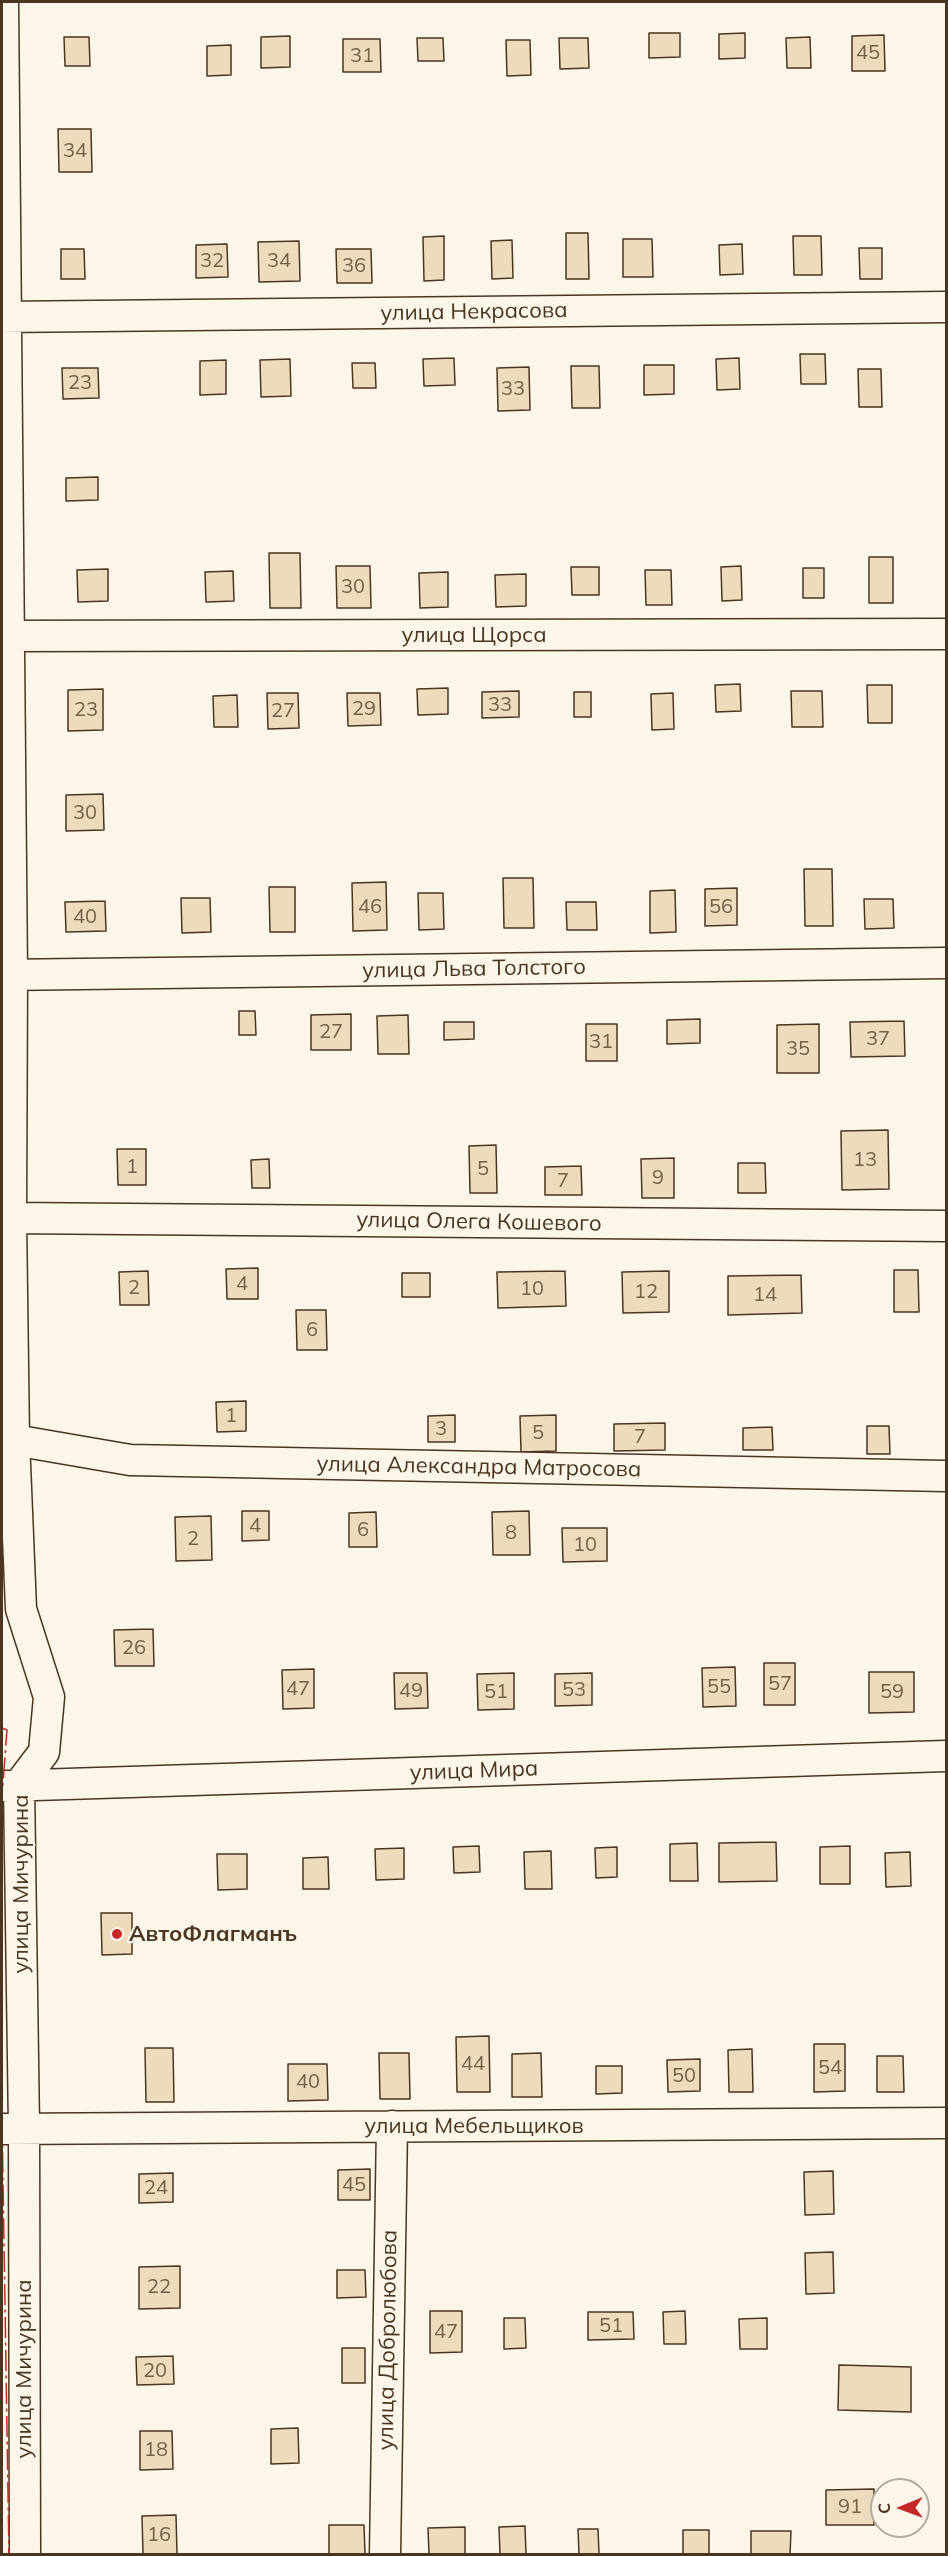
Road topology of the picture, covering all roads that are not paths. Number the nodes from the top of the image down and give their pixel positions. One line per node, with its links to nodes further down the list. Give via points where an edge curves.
1 (3, 2): 3 (street, улица Мичурина)
2 (946, 307): 3 (street, улица Некрасова)
3 (4, 317): 5 (street, улица Мичурина)
4 (946, 634): 5 (street, улица Щорса)
5 (5, 636): 7 (street, улица Мичурина)
6 (946, 963): 7 (street, улица Льва Толстого)
7 (7, 975): 8 (street, улица Мичурина)
8 (11, 1218): 9 (street, улица Олега Кошевого); 10 (street, улица Мичурина)
9 (946, 1226)
10 (7, 1363): 11 (street, улица Мичурина)
11 (14, 1440): 12 (street, улица Александра Матросова, via 130,1460); 14 (street, улица Мичурина, via 21,1609 49,1697 44,1752)
12 (946, 1476)
13 (946, 1756): 14 (street, улица Мира)
14 (10, 1786): 17 (street, улица Мичурина)
15 (946, 2123): 16 (street, улица Мебельщиков)
16 (392, 2126): 17 (street, улица Мебельщиков); 19 (street, улица Добролюбова)
17 (13, 2128): 18 (street, улица Мичурина)
18 (25, 2554)
19 (385, 2554)

